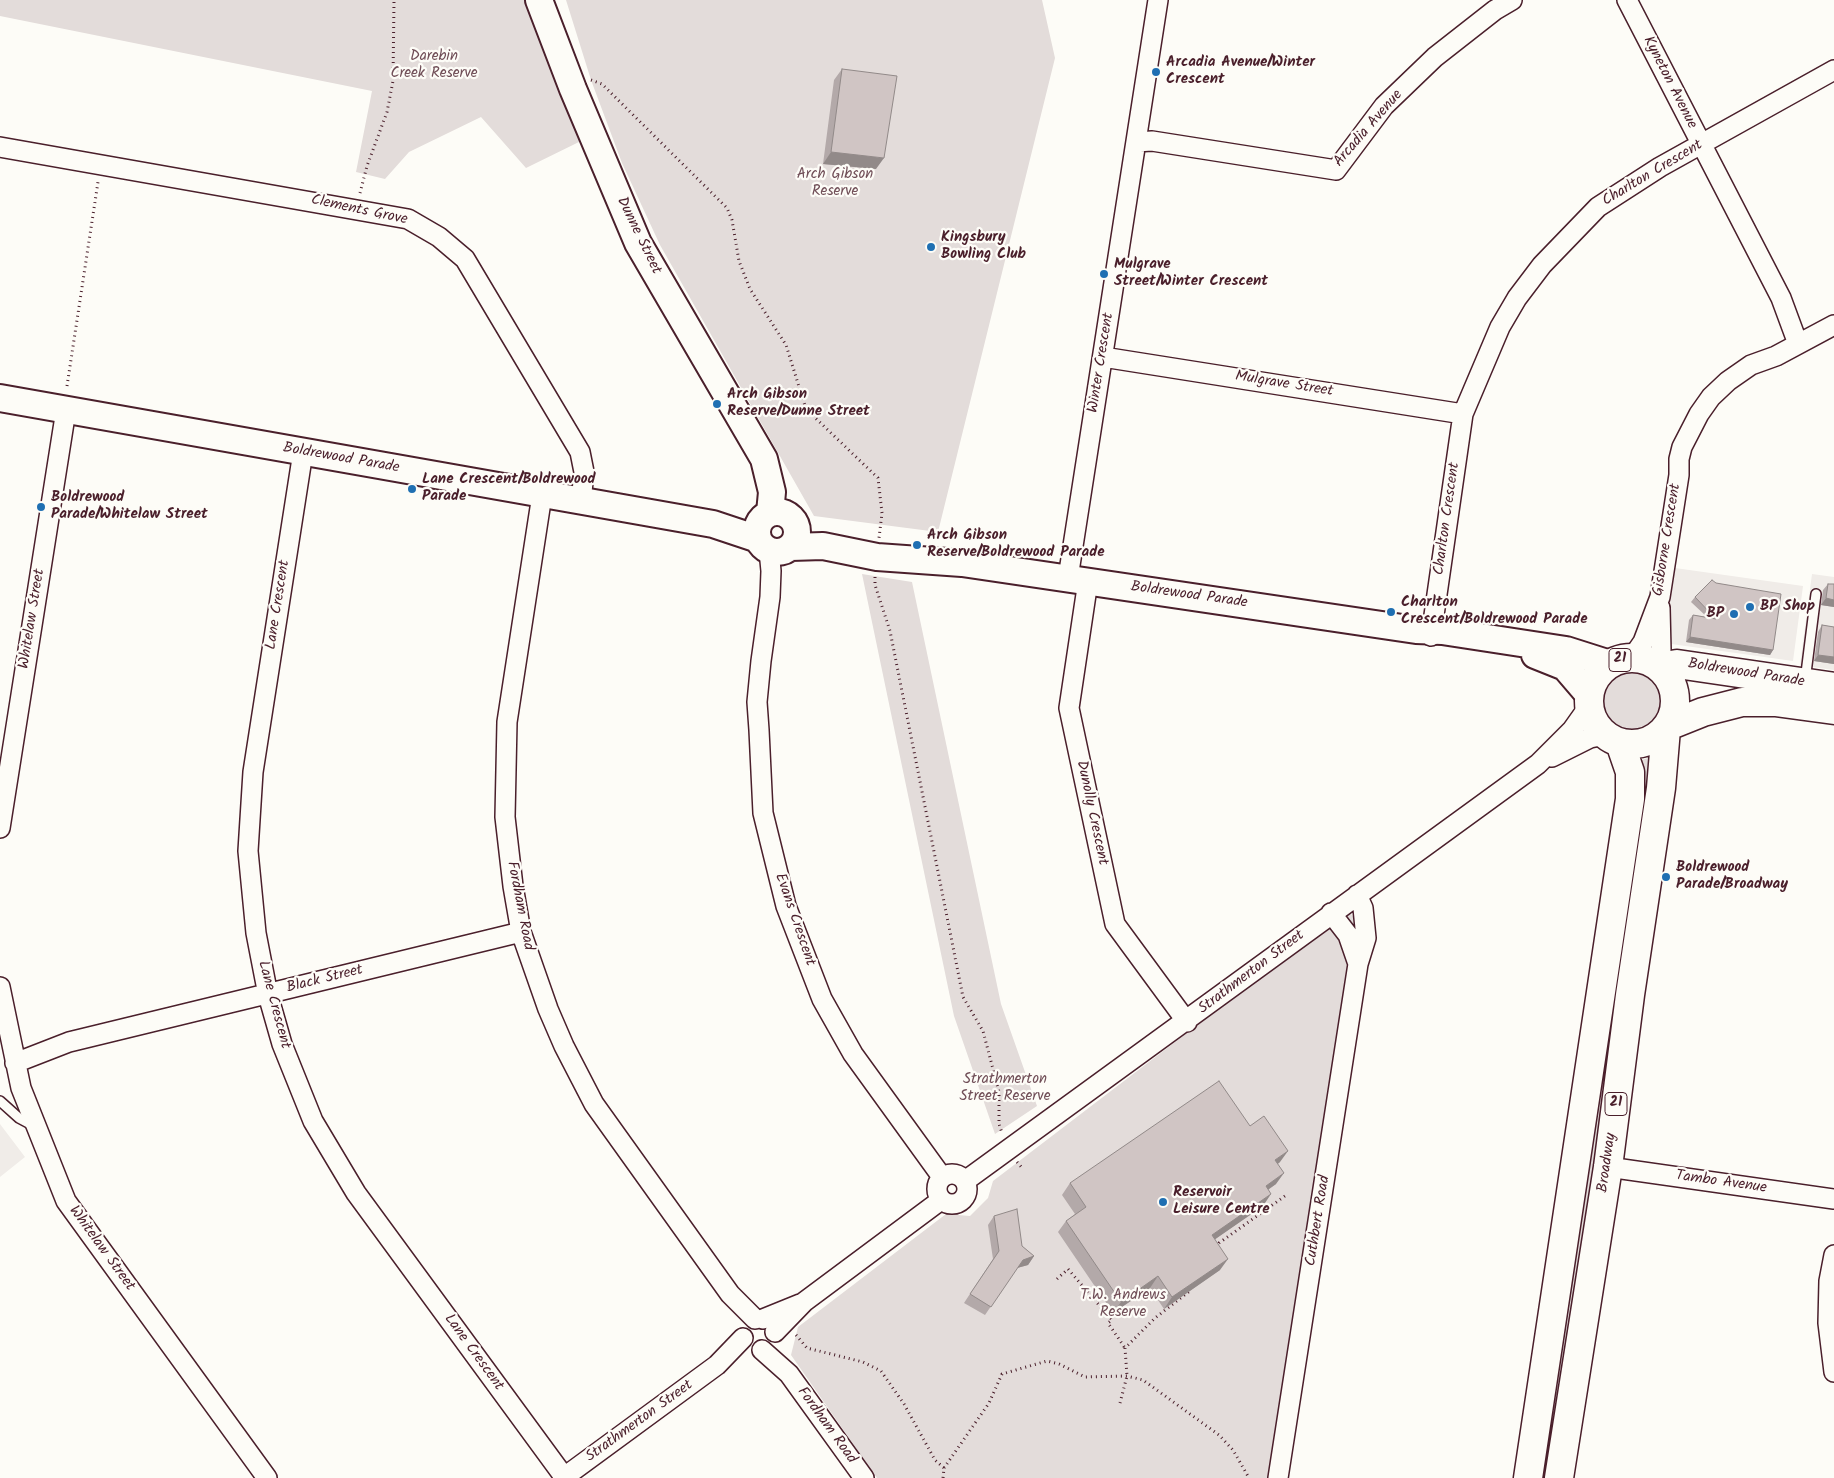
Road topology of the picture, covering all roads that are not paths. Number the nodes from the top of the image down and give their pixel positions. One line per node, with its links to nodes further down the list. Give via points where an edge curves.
1 (539, 0): 18 (main road, Dunne Street, via 638,243 764,459)
2 (1158, 0): 6 (street, Winter Crescent)
3 (1512, 0): 6 (street, Arcadia Avenue, via 1435,57 1391,100 1336,170 1152,141)
4 (1627, 0): 7 (street, Kyneton Avenue)
5 (1834, 70): 7 (street, Charlton Crescent)
6 (1136, 142): 11 (street, Winter Crescent)
7 (1700, 144): 10 (street, Kyneton Avenue); 14 (street, Charlton Crescent, via 1598,207 1542,265 1500,327)
8 (0, 148): 17 (street, Clements Grove, via 408,219 439,237 465,259 580,452 584,472)
9 (1834, 325): 10 (street, Gisborne Crescent)
10 (1804, 341): 21 (street, Gisborne Crescent, via 1751,365 1711,397 1699,414 1682,448)
11 (1103, 357): 14 (street, Mulgrave Street); 19 (street, Winter Crescent)
12 (0, 398): 13 (main road, Boldrewood Parade)
13 (66, 398): 15 (main road, Boldrewood Parade); 32 (street, Whitelaw Street)
14 (1463, 414): 22 (street, Charlton Crescent)
15 (303, 452): 16 (main road, Boldrewood Parade); 38 (street, Lane Crescent, via 253,772 248,851 254,917)
16 (542, 495): 17 (main road, Boldrewood Parade); 35 (street, Fordham Road, via 507,722 505,817)
17 (581, 502): 18 (main road, Boldrewood Parade)
18 (778, 533): 19 (main road, Boldrewood Parade, via 823,536 877,550); 46 (street, Evans Crescent, via 757,702 763,813 786,906 822,999 852,1054)
19 (1078, 580): 22 (main road, Boldrewood Parade); 41 (street, Dunolly Crescent, via 1069,708 1115,924)
20 (1816, 594): 26 (lane)
21 (1660, 597): 23 (street, Gisborne Crescent, via 1643,642); 24 (street, via 1661,650)
22 (1426, 632): 23 (main road, Boldrewood Parade, via 1566,650); 27 (main road, Boldrewood Parade, via 1542,656 1564,667)
23 (1621, 661): 24 (main road, 21, via 1641,658); 27 (main road, 21, via 1596,677)
24 (1658, 666): 26 (main road, Boldrewood Parade / 21, via 1677,664); 29 (main road, 21, via 1671,681 1676,699 1673,718)
25 (1834, 687): 26 (main road, Boldrewood Parade / 21)
26 (1789, 689): 28 (main road, Boldrewood Parade / 21); 29 (main road, Boldrewood Parade / 21, via 1703,712)
27 (1589, 700): 30 (main road, 21, via 1594,722); 31 (street, Strathmerton Street, via 1572,730)
28 (1834, 710)
29 (1667, 727): 30 (main road, 21, via 1645,743); 39 (main road, Broadway / 21)
30 (1613, 739): 31 (street, Strathmerton Street, via 1590,738); 40 (main road, 21, via 1630,772 1630,799)
31 (1538, 764): 33 (street, Strathmerton Street)
32 (0, 828)
33 (1357, 895): 34 (street, Strathmerton Street); 36 (street, Cuthbert Road, via 1363,908 1366,938)
34 (1331, 913): 36 (street, Cuthbert Road, via 1348,935); 41 (street, Strathmerton Street)
35 (522, 932): 38 (street, Black Street); 51 (street, Fordham Road, via 548,1009 594,1104 730,1294)
36 (1358, 964): 56 (street, Cuthbert Road)
37 (0, 987): 42 (street, Whitelaw Street)
38 (268, 995): 42 (street, Black Street, via 69,1042); 54 (street, Lane Crescent, via 282,1044 313,1120 356,1193)
39 (1630, 995): 40 (main road); 45 (main road, Broadway / 21)
40 (1598, 1009): 57 (main road, 21)
41 (1186, 1022): 47 (street, Strathmerton Street)
42 (7, 1037): 44 (street, Whitelaw Street)
43 (0, 1100): 44 (lane, via 19,1118)
44 (36, 1128): 53 (street, Whitelaw Street, via 66,1202)
45 (1608, 1167): 48 (street, Tambo Avenue); 58 (main road, Broadway / 21)
46 (942, 1177): 47 (street, via 957,1174); 49 (street, via 936,1186)
47 (965, 1181): 49 (street, via 966,1195 959,1202 950,1204)
48 (1834, 1199)
49 (941, 1200): 51 (street, Strathmerton Street)
50 (1834, 1255): 52 (street, via 1829,1281 1828,1323)
51 (762, 1333): 54 (street, Strathmerton Street); 55 (street, Fordham Road)
52 (1834, 1372)
53 (267, 1478)
54 (564, 1478)
55 (864, 1478)
56 (1278, 1478)
57 (1528, 1478)
58 (1559, 1478)

